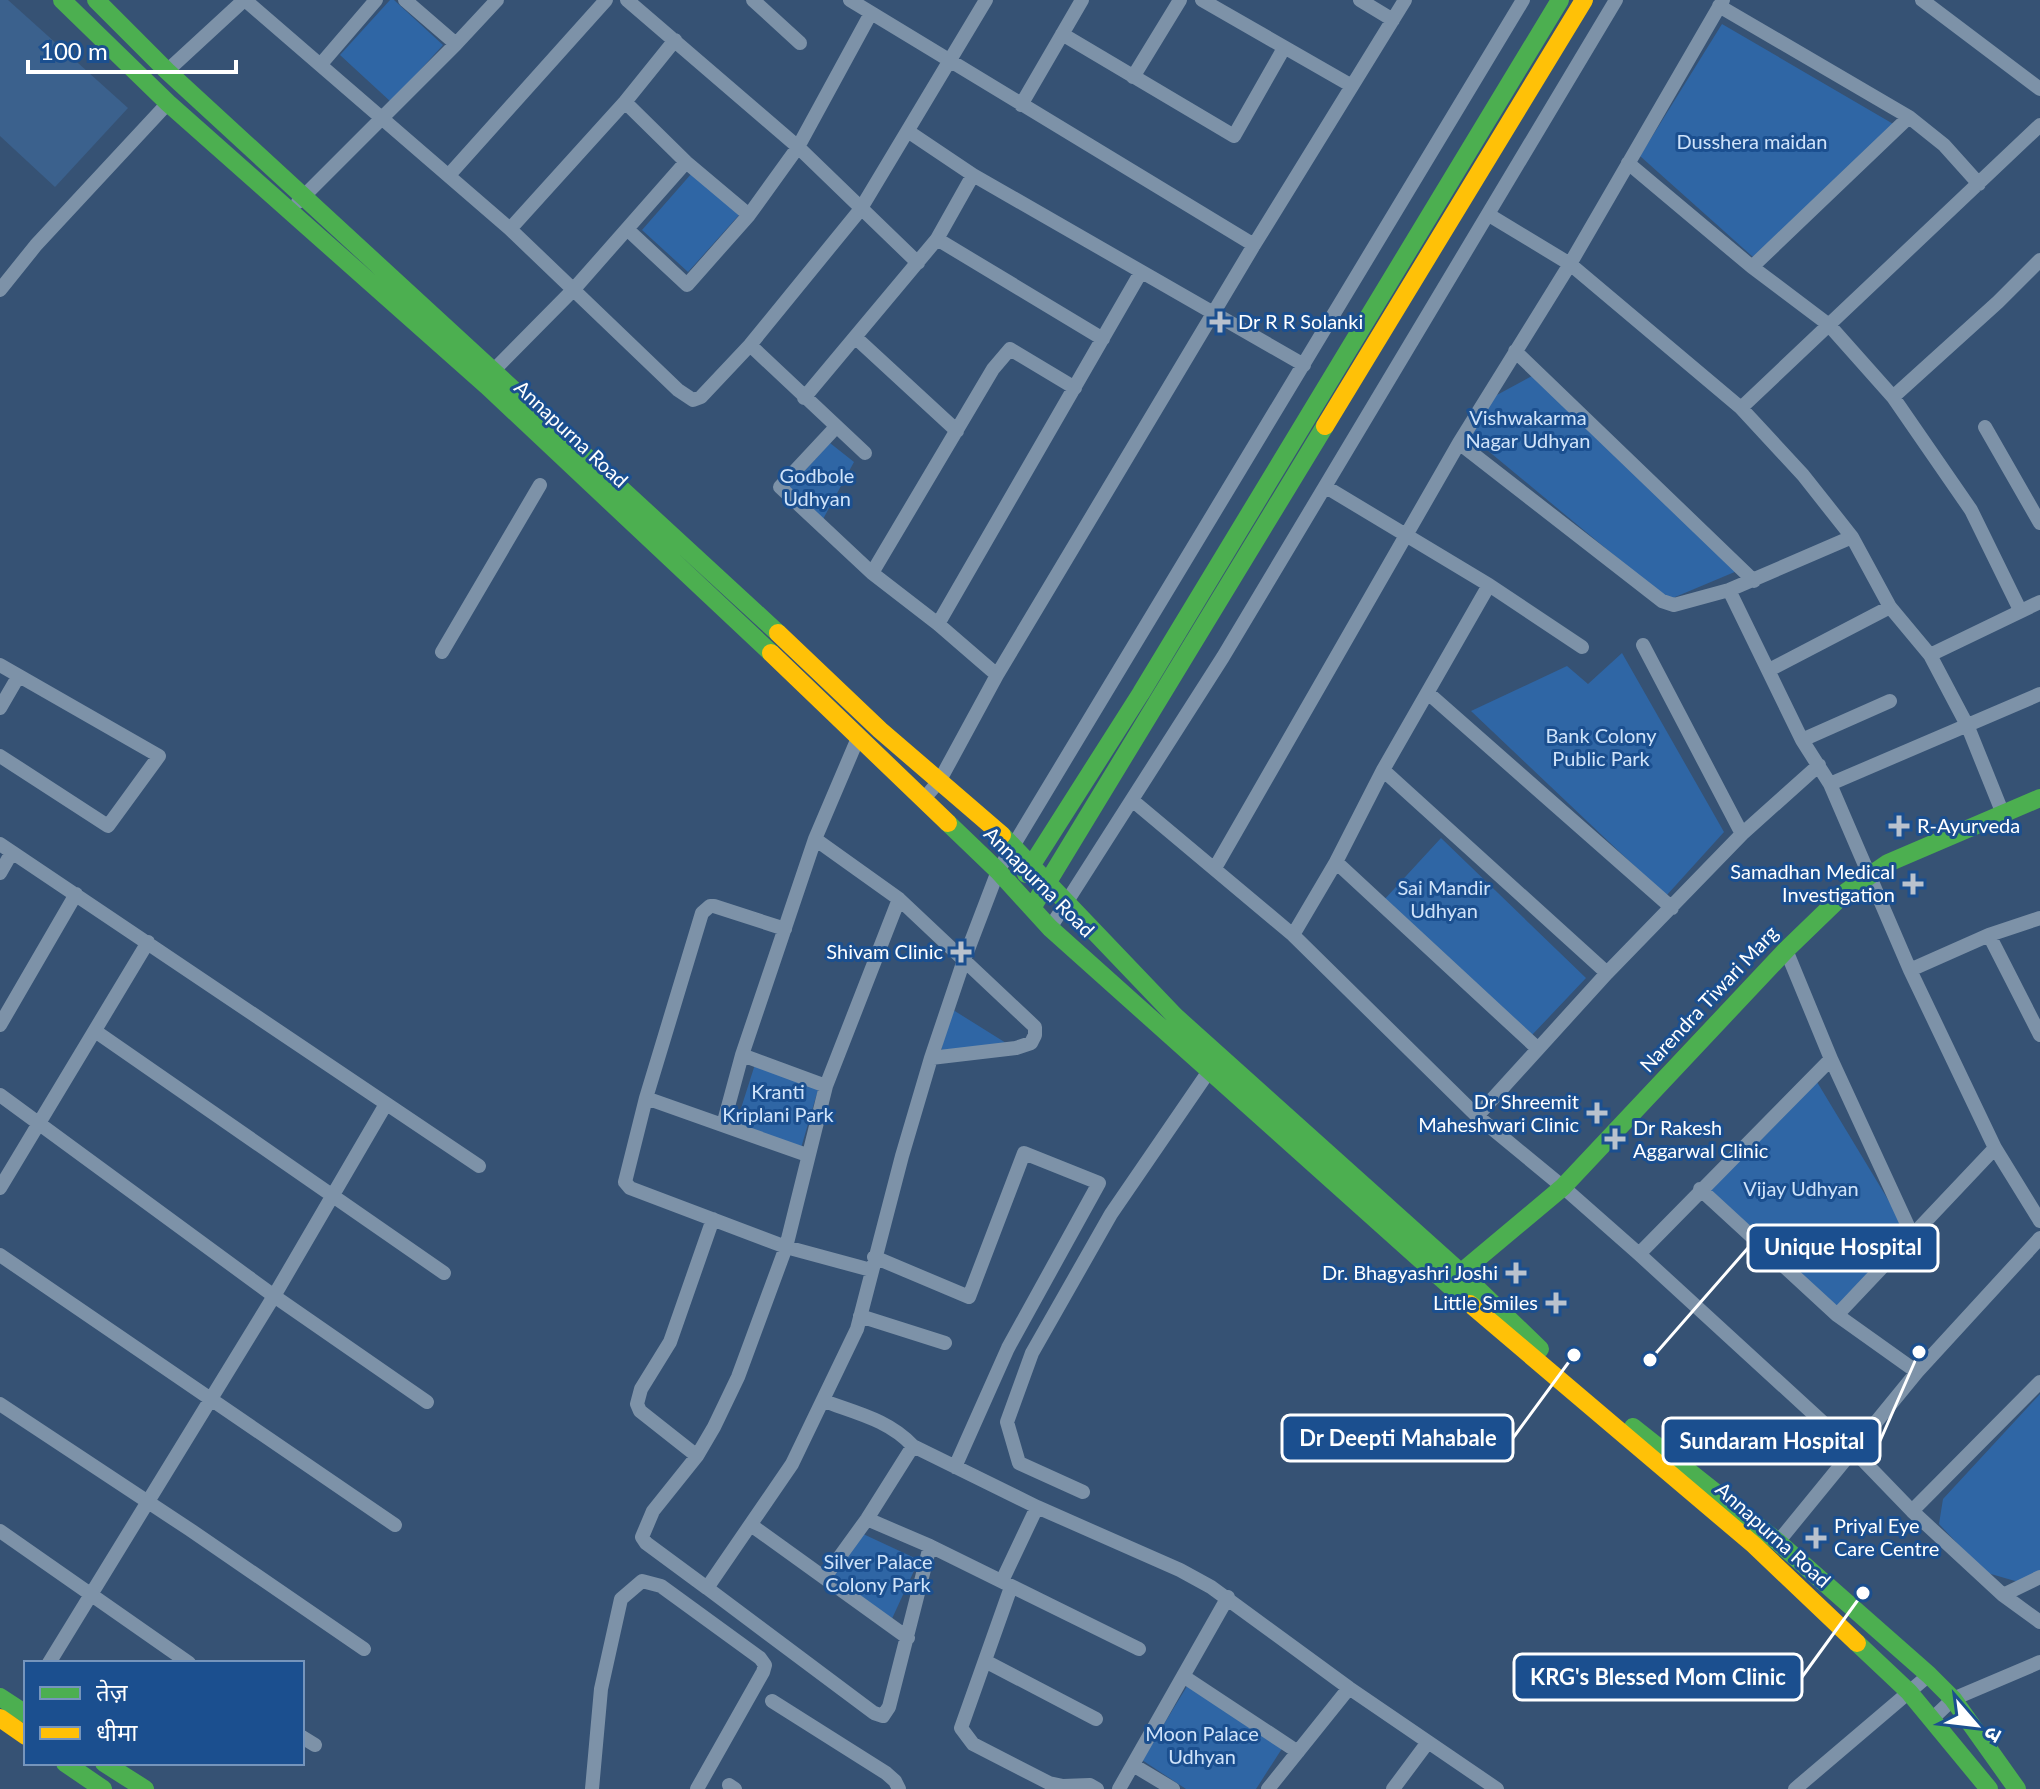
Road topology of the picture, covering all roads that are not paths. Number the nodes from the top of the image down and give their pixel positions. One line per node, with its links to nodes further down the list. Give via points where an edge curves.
1 (62, 0): 40 (main road, Annapurna Road)
2 (96, 0): 35 (main road, Annapurna Road)
3 (244, 0): 34 (street); 35 (street)
4 (376, 0): 34 (street)
5 (405, 0): 29 (street)
6 (497, 0): 29 (street)
7 (606, 0): 49 (street)
8 (627, 0): 27 (street)
9 (753, 0): 28 (street)
10 (850, 0): 24 (street)
11 (986, 0): 33 (street)
12 (1082, 0): 26 (street)
13 (1180, 0): 36 (street)
14 (1202, 0): 30 (street)
15 (1360, 0): 25 (street)
16 (1405, 0): 25 (street)
17 (1503, 0): 23 (street)
18 (1560, 0): 31 (main road)
19 (1584, 0): 32 (main road)
20 (1616, 0): 56 (street)
21 (1922, 0): 38 (street)
22 (1721, 3): 42 (street); 48 (street)
23 (1520, 5): 74 (street)
24 (871, 13): 33 (street); 46 (street)
25 (1393, 20): 37 (street)
26 (1062, 34): 36 (street); 41 (street)
27 (675, 40): 39 (street); 46 (street)
28 (800, 43)
29 (456, 44): 43 (street)
30 (1284, 48): 36 (street, via 1234,136); 37 (street)
31 (1530, 50): 32 (main road); 128 (main road)
32 (1548, 60): 133 (main road)
33 (950, 61): 41 (street); 45 (street)
34 (321, 64): 43 (street)
35 (167, 71): 52 (main road, Annapurna Road)
36 (1133, 77)
37 (1352, 86): 60 (street)
38 (2040, 89)
39 (625, 102): 47 (street); 57 (street)
40 (168, 103): 54 (main road, Annapurna Road); 67 (street)
41 (1021, 105): 60 (street)
42 (1909, 117): 51 (street); 64 (street)
43 (382, 119): 49 (street); 52 (street)
44 (2040, 125): 51 (street)
45 (909, 132): 50 (street); 53 (street)
46 (798, 147): 53 (street); 55 (street)
47 (686, 162): 55 (street); 58 (street)
48 (1628, 163): 63 (street); 64 (street)
49 (449, 175): 57 (street)
50 (973, 175): 59 (street); 65 (street)
51 (1979, 184): 69 (street)
52 (304, 195): 54 (street); 75 (main road, Annapurna Road)
53 (860, 210): 62 (street); 72 (street)
54 (289, 212): 94 (main road, Annapurna Road)
55 (749, 215): 58 (street, via 687,285)
56 (1489, 215): 63 (street); 86 (street)
57 (510, 229): 66 (street)
58 (627, 229): 66 (street)
59 (937, 239): 62 (street); 71 (street)
60 (1254, 245): 68 (street)
61 (2040, 260): 77 (street)
62 (918, 263): 70 (street)
63 (1570, 264): 73 (street); 79 (street)
64 (1752, 267): 69 (street)
65 (1141, 272): 68 (street); 71 (street)
66 (574, 289): 72 (street, via 693,400); 75 (street)
67 (0, 290)
68 (1215, 313): 74 (street); 105 (street)
69 (1829, 325): 77 (street); 79 (street)
70 (855, 337): 78 (street); 82 (street)
71 (1103, 339): 76 (street)
72 (750, 345): 78 (street)
73 (1515, 351): 83 (street); 91 (street)
74 (1304, 365): 125 (street)
75 (494, 370): 94 (main road, Annapurna Road)
76 (1075, 388): 82 (street, via 1010,349); 98 (street)
77 (1893, 397): 97 (street, via 1971,510)
78 (804, 398): 80 (street)
79 (1741, 408): 89 (street)
80 (836, 427): 84 (street); 90 (street, via 780,487)
81 (1985, 427): 87 (street)
82 (957, 431): 90 (street)
83 (1459, 443): 88 (street); 93 (street, via 1662,601 1674,605)
84 (865, 453)
85 (540, 485): 101 (street)
86 (1326, 487): 88 (street); 120 (street)
87 (2040, 523)
88 (1407, 534): 92 (street); 129 (street)
89 (1852, 537): 91 (street); 96 (street)
90 (872, 573): 98 (street)
91 (1754, 581): 93 (street)
92 (1489, 585): 100 (street); 107 (street)
93 (1729, 590): 104 (street)
94 (730, 600): 112 (main road, Annapurna Road); 117 (main road, Annapurna Road)
95 (2040, 602): 97 (street)
96 (1890, 607): 102 (street); 104 (street)
97 (2020, 610): 102 (street)
98 (938, 624): 105 (street)
99 (1643, 645): 123 (street)
100 (1582, 647)
101 (442, 652)
102 (1930, 655): 111 (street)
103 (0, 665): 106 (street)
104 (1769, 670): 113 (street)
105 (997, 675): 117 (street)
106 (18, 677): 110 (street); 114 (street, via 159,756 108,826)
107 (1428, 693): 116 (street); 139 (street)
108 (2040, 694): 111 (street)
109 (1890, 701): 113 (street)
110 (0, 708)
111 (1968, 727): 118 (street); 122 (street)
112 (858, 738): 119 (main road, Annapurna Road); 124 (street)
113 (1802, 740): 115 (street)
114 (0, 756)
115 (1819, 765): 118 (street); 123 (street)
116 (1383, 770): 127 (street); 149 (street)
117 (940, 780): 119 (street); 125 (main road, Annapurna Road)
118 (1830, 784): 132 (street)
119 (923, 800): 130 (main road, Annapurna Road)
120 (1132, 800): 129 (street); 137 (street)
121 (2039, 802): 122 (main road, Narendra Tiwari Marg)
122 (2003, 814): 132 (main road, Narendra Tiwari Marg)
123 (1742, 834): 139 (street)
124 (815, 839): 136 (street); 142 (street)
125 (1012, 844): 128 (main road, Annapurna Road); 130 (street)
126 (6, 848): 131 (street); 135 (street)
127 (1336, 862): 143 (street); 153 (street)
128 (1031, 866): 133 (main road, Annapurna Road); 134 (main road)
129 (1215, 868): 143 (street)
130 (998, 871): 134 (main road, Annapurna Road); 147 (street)
131 (0, 873)
132 (1868, 874): 146 (main road, Narendra Tiwari Marg); 148 (street)
133 (1046, 883): 137 (main road, Annapurna Road); 138 (main road)
134 (1016, 890): 138 (main road, Annapurna Road)
135 (76, 894): 145 (street); 150 (street)
136 (899, 899): 147 (street); 158 (street)
137 (1066, 905): 141 (street); 181 (main road, Annapurna Road, via 1175,1016)
138 (1032, 908): 141 (main road, Annapurna Road)
139 (1672, 908): 149 (street)
140 (2040, 918): 144 (street)
141 (1050, 928): 157 (main road, Annapurna Road)
142 (785, 929): 154 (street); 160 (street, via 706,908)
143 (1293, 935): 162 (street)
144 (1989, 935): 148 (street); 152 (street)
145 (148, 942): 151 (street); 161 (street)
146 (1786, 950): 156 (street); 168 (main road, Narendra Tiwari Marg)
147 (964, 960): 155 (street); 155 (street, via 1035,1027 1035,1035 1031,1043 1016,1048)
148 (1910, 970): 165 (street)
149 (1607, 973): 153 (street)
150 (0, 1025)
151 (95, 1031): 163 (street); 171 (street)
152 (2040, 1035)
153 (1537, 1048): 162 (street)
154 (742, 1055): 158 (street); 164 (street)
155 (931, 1058): 179 (street)
156 (1831, 1059): 170 (street); 174 (street)
157 (1209, 1071): 181 (main road, Annapurna Road); 196 (street, via 1111,1214 1032,1353 1007,1422 1019,1463)
158 (826, 1086): 166 (street)
159 (0, 1095): 163 (street)
160 (646, 1098): 164 (street); 172 (street, via 625,1182)
161 (386, 1104): 167 (street); 171 (street)
162 (1477, 1116): 168 (street)
163 (39, 1122): 169 (street); 182 (street)
164 (723, 1125): 166 (street)
165 (1995, 1148): 173 (street); 174 (street)
166 (807, 1155): 176 (street)
167 (479, 1166)
168 (1563, 1187): 177 (street); 181 (main road, Narendra Tiwari Marg)
169 (0, 1188)
170 (1700, 1189): 177 (street); 183 (street)
171 (333, 1196): 180 (street); 182 (street)
172 (713, 1219): 176 (street); 194 (street, via 670,1342 637,1404)
173 (2040, 1221)
174 (1913, 1237): 183 (street)
175 (2040, 1238): 186 (street)
176 (786, 1247): 179 (street); 194 (street, via 738,1377)
177 (1639, 1254): 193 (street)
178 (0, 1255): 188 (street)
179 (873, 1264): 184 (street); 195 (street, via 969,1297 1024,1153 1099,1183 1008,1348)
180 (444, 1273)
181 (1453, 1278): 204 (main road, Annapurna Road); 224 (main road, Annapurna Road, via 1754,1545)
182 (274, 1296): 188 (street); 190 (street)
183 (1837, 1315): 186 (street)
184 (860, 1316): 185 (street); 189 (street)
185 (945, 1343)
186 (1917, 1372): 193 (street)
187 (2040, 1382): 199 (street)
188 (210, 1399): 197 (street); 201 (street)
189 (824, 1401): 192 (street, via 886,1423); 202 (street, via 792,1464)
190 (427, 1402)
191 (0, 1404): 197 (street)
192 (913, 1446): 195 (street); 200 (street)
193 (1854, 1451): 199 (street); 204 (street)
194 (697, 1456): 209 (street, via 653,1511 642,1537)
195 (955, 1467): 198 (street)
196 (1083, 1492)
197 (147, 1502): 210 (street); 215 (street)
198 (1037, 1507): 208 (street); 212 (street)
199 (1912, 1511): 211 (street)
200 (867, 1519): 205 (street); 206 (street)
201 (395, 1525)
202 (751, 1525): 206 (street); 209 (street)
203 (0, 1531): 210 (street)
204 (1778, 1542): 221 (main road, Annapurna Road)
205 (930, 1546): 208 (street); 214 (street)
206 (825, 1577): 214 (street)
207 (2040, 1577): 211 (street)
208 (1006, 1584): 216 (street); 219 (street)
209 (707, 1588): 214 (street, via 880,1716 889,1707)
210 (91, 1594): 217 (street); 218 (street)
211 (2003, 1595): 213 (street)
212 (1228, 1597): 222 (street); 223 (street)
213 (2040, 1622)
214 (908, 1638)
215 (364, 1649)
216 (1139, 1649)
217 (50, 1661)
218 (186, 1661)
219 (985, 1661): 229 (street); 241 (street, via 963,1719 966,1737 1049,1783)
220 (2040, 1662): 226 (street)
221 (1929, 1675): 224 (street); 226 (main road, Annapurna Road)
222 (1183, 1676): 232 (street); 235 (street)
223 (1349, 1688): 231 (street); 232 (street)
224 (1909, 1692): 230 (main road, Annapurna Road); 247 (street)
225 (0, 1697): 228 (main road)
226 (1953, 1699): 230 (street); 249 (main road, Annapurna Road)
227 (772, 1701): 240 (street, via 886,1773)
228 (18, 1717)
229 (1096, 1719)
230 (1932, 1719): 248 (main road, Annapurna Road)
231 (1428, 1742): 245 (street); 246 (street)
232 (1298, 1752): 244 (street)
233 (68, 1765): 236 (main road)
234 (107, 1765): 237 (main road)
235 (1133, 1765): 242 (street); 243 (street)
236 (103, 1789)
237 (145, 1789)
238 (592, 1789): 239 (street, via 601,1689 621,1599 646,1580 765,1665)
239 (697, 1789)
240 (899, 1789)
241 (1097, 1789)
242 (1119, 1789)
243 (1173, 1789)
244 (1268, 1789)
245 (1393, 1789)
246 (1497, 1789)
247 (1795, 1789)
248 (1989, 1789)
249 (2017, 1789)

